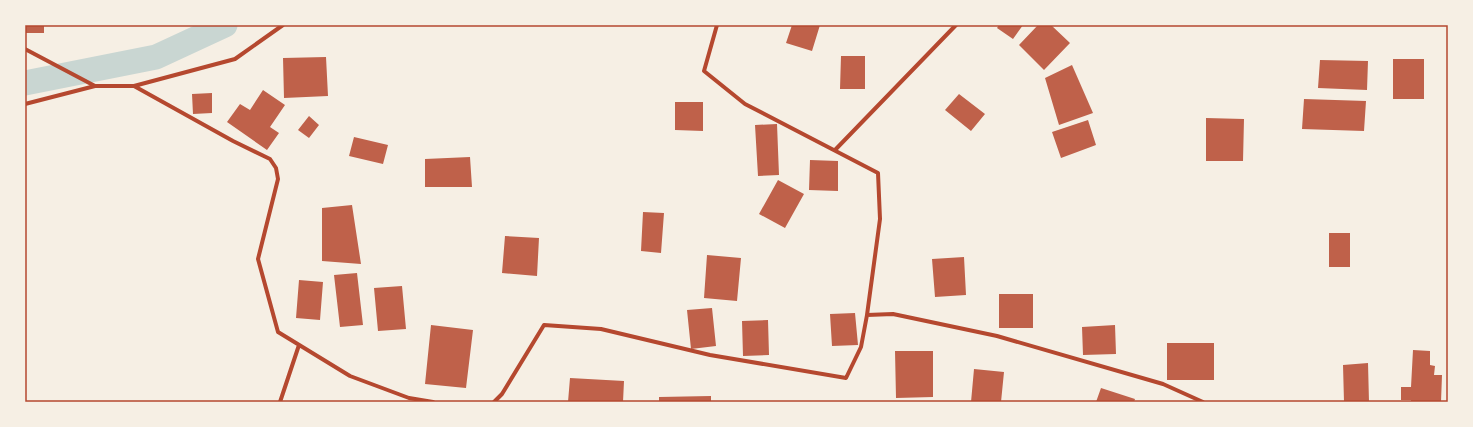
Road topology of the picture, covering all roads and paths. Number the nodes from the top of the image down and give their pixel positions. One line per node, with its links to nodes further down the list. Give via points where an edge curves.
1 (283, 25): 6 (street, via 235,58)
2 (717, 25): 8 (street, via 704,71 745,104)
3 (956, 25): 8 (street)
4 (25, 49): 5 (street)
5 (94, 86): 6 (street); 7 (street)
6 (134, 86): 10 (street, via 233,141 270,158 276,168 278,179 258,259 278,332)
7 (25, 104)
8 (835, 150): 9 (street, via 878,173 880,219)
9 (867, 315): 13 (street, via 861,347 846,378 710,355 600,329 544,325 502,394); 14 (street, via 893,314 997,336 1163,384)
10 (300, 345): 11 (street); 12 (street, via 350,376 409,398)
11 (280, 402)
12 (433, 402)
13 (494, 402)
14 (1203, 402)

